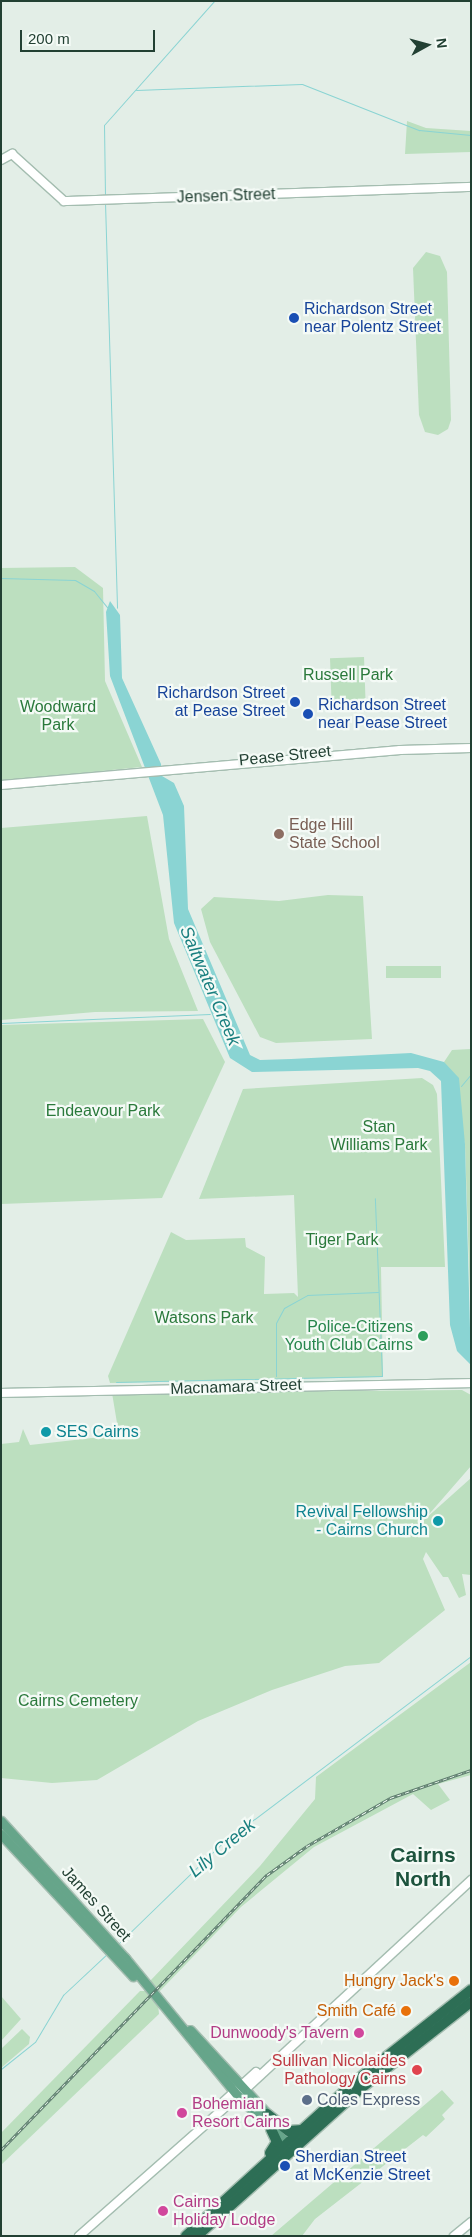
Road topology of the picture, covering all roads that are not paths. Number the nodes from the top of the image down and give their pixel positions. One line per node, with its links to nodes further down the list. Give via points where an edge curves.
1 (1, 160): 2 (street, Jensen Street, via 12,154 62,200)
2 (471, 187)
3 (471, 748): 4 (street, Pease Street, via 337,751)
4 (1, 785)
5 (471, 1383): 6 (street, Macnamara Street, via 445,1381)
6 (1, 1393)
7 (1, 1821): 10 (main road, James Street)
8 (1, 1834): 10 (main road, James Street)
9 (471, 1880): 14 (street)
10 (113, 1951): 14 (main road, James Street)
11 (471, 1990): 13 (highway)
12 (471, 2002): 13 (highway)
13 (416, 2039): 17 (highway); 18 (highway)
14 (239, 2090): 15 (main road, James Street); 16 (main road, James Street); 21 (street)
15 (267, 2114): 17 (highway, via 289,2131); 18 (main road, James Street)
16 (271, 2129): 18 (main road, James Street); 19 (highway, via 277,2139 276,2147 234,2186)
17 (302, 2130): 18 (highway)
18 (290, 2144): 19 (highway)
19 (228, 2203): 22 (highway); 23 (highway)
20 (471, 2222): 24 (street)
21 (79, 2236)
22 (186, 2236)
23 (197, 2236)
24 (454, 2236)

